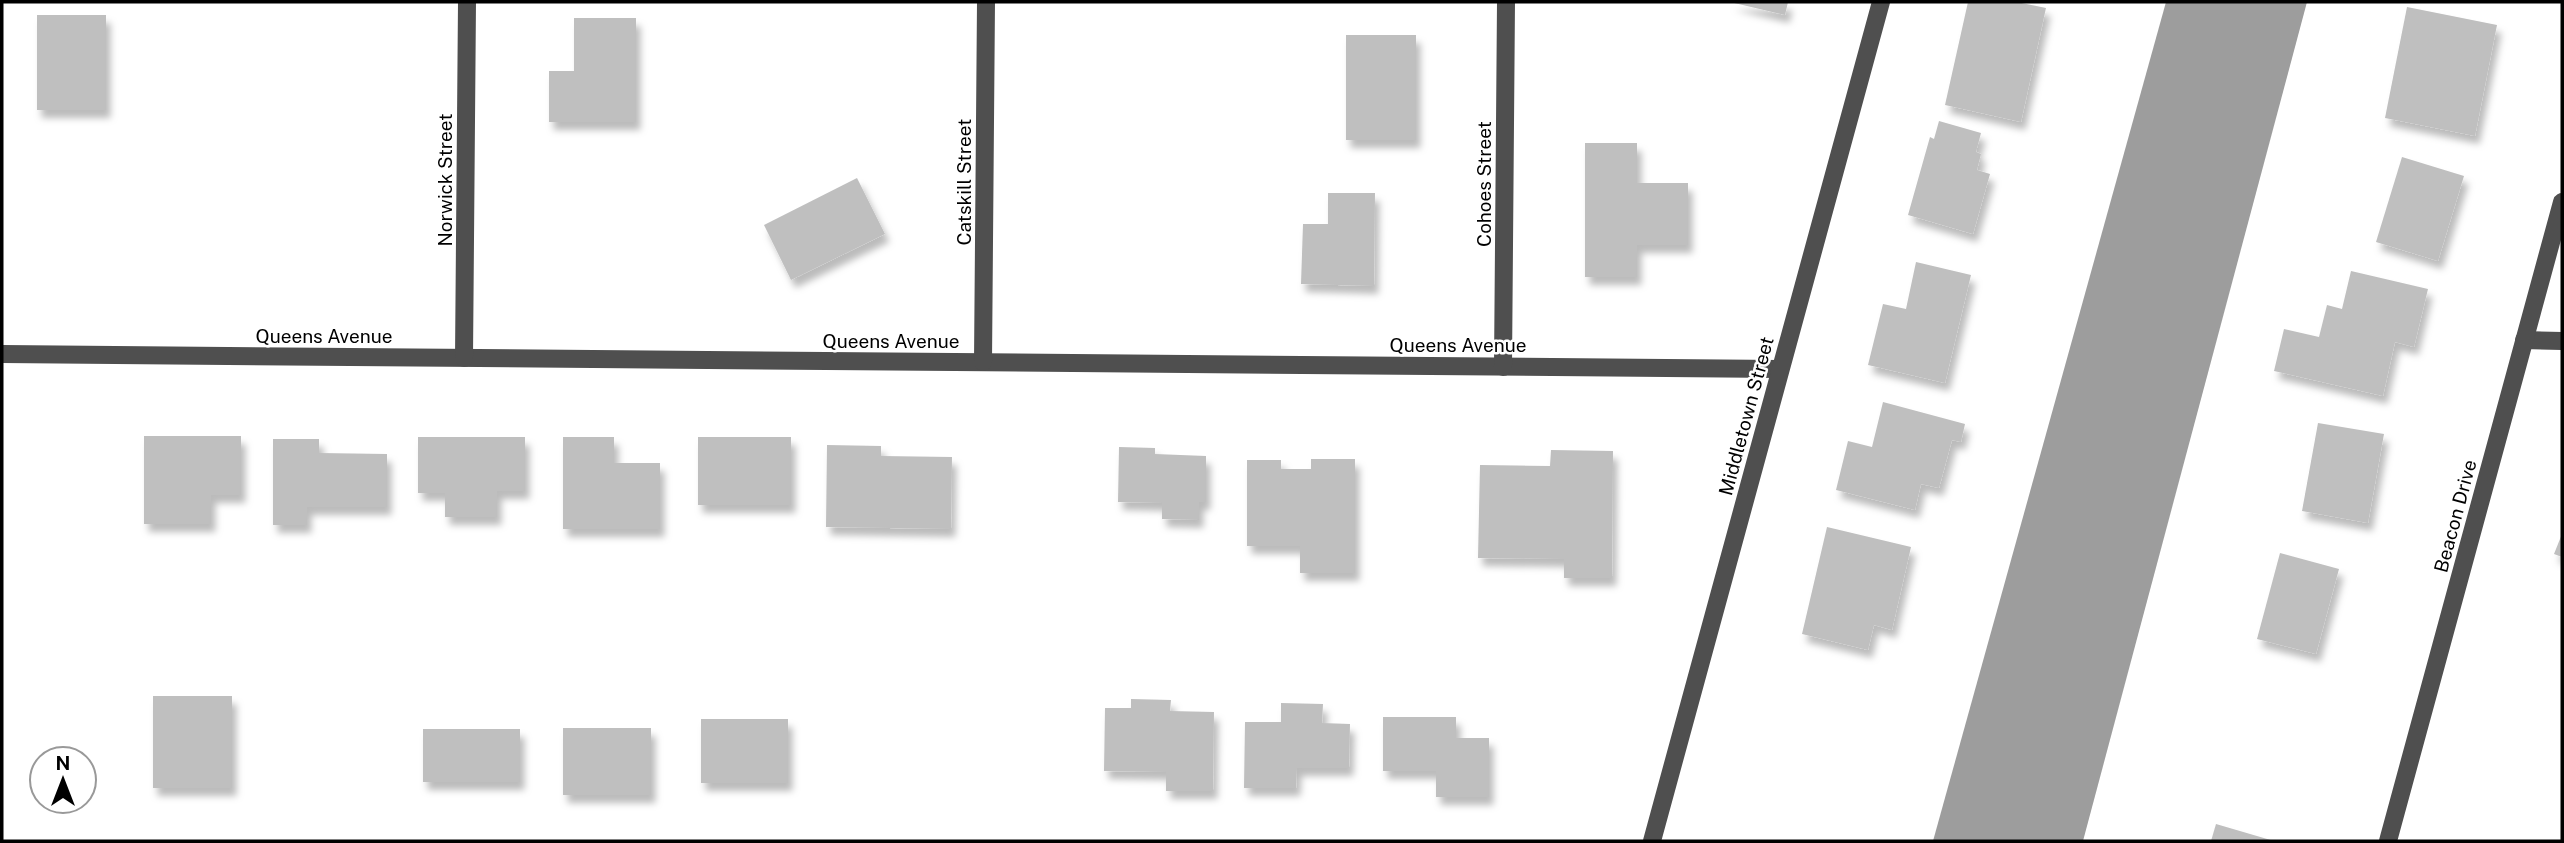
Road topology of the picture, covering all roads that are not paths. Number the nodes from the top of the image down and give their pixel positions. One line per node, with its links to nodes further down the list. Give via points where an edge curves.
1 (467, 2): 9 (street, Norwick Street)
2 (986, 2): 10 (street, Catskill Street)
3 (1506, 2): 11 (street, Cohoes Street)
4 (1881, 2): 12 (street, Middletown Street)
5 (2562, 202): 6 (street, Beacon Drive)
6 (2525, 341): 7 (street); 14 (street, Beacon Drive)
7 (2562, 341)
8 (2, 354): 9 (street, Queens Avenue)
9 (464, 358): 10 (street, Queens Avenue)
10 (984, 362): 11 (street, Queens Avenue)
11 (1503, 367): 12 (street, Queens Avenue)
12 (1780, 369): 13 (street, Middletown Street)
13 (1651, 841)
14 (2388, 841)

